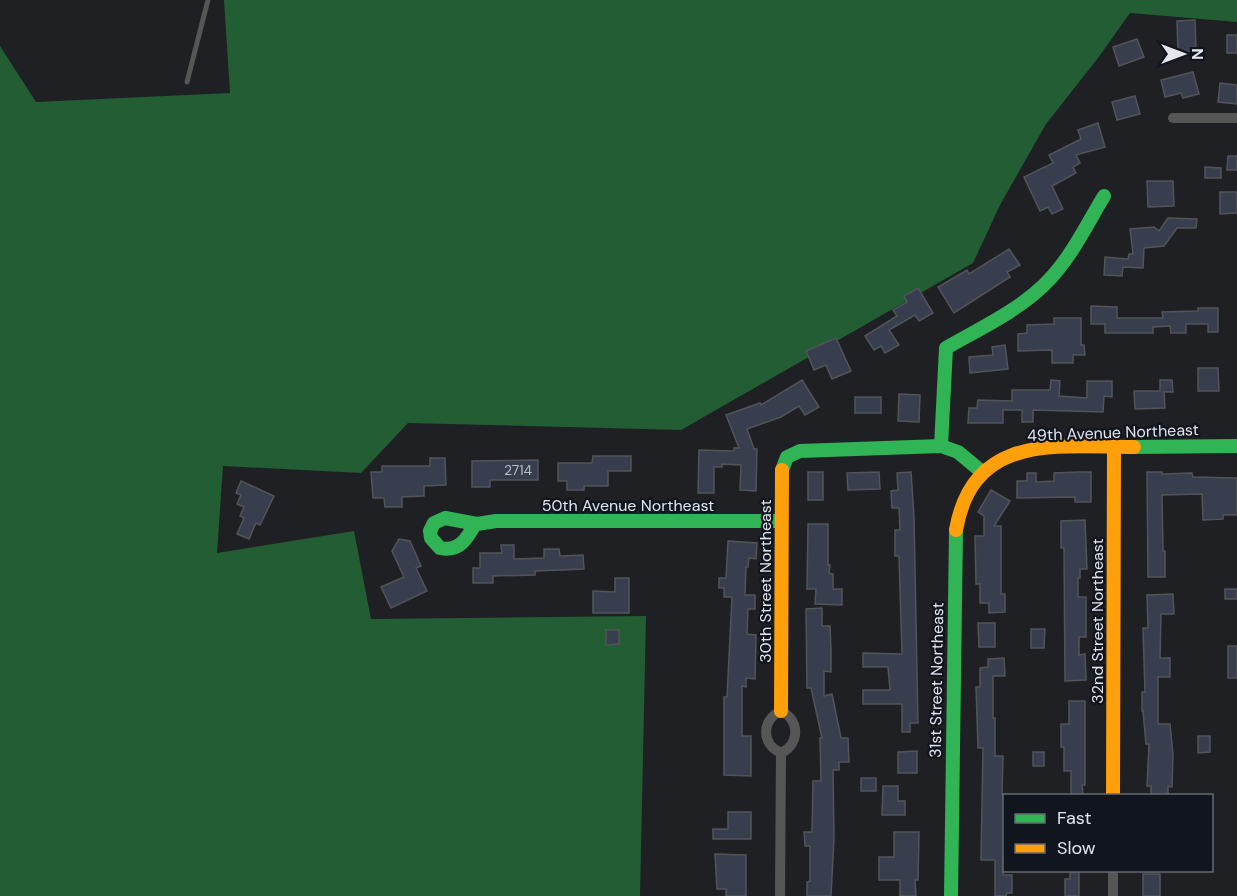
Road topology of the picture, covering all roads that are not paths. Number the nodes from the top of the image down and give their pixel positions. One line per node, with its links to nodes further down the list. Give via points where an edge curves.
1 (208, 0): 2 (lane)
2 (187, 82)
3 (1173, 118): 4 (street)
4 (1237, 118)
5 (1104, 196): 6 (street, via 1043,286 946,348)
6 (941, 446): 9 (street, via 958,452); 10 (street, 30th Street Northeast, via 805,450 789,454 782,469)
7 (1237, 446): 8 (street, 49th Avenue Northeast)
8 (1114, 447): 9 (street, 49th Avenue Northeast, via 1018,453); 14 (street, 32nd Street Northeast)
9 (982, 472): 17 (street, 31st Street Northeast, via 963,501 956,529)
10 (781, 521): 11 (street, 50th Avenue Northeast); 12 (street, 30th Street Northeast)
11 (475, 524)
12 (781, 711): 13 (street, via 790,717 796,732 790,747); 13 (street, via 769,720 765,730 769,744)
13 (781, 753): 16 (street)
14 (1113, 794)
15 (1113, 872): 18 (street)
16 (780, 896)
17 (951, 896)
18 (1113, 896)

